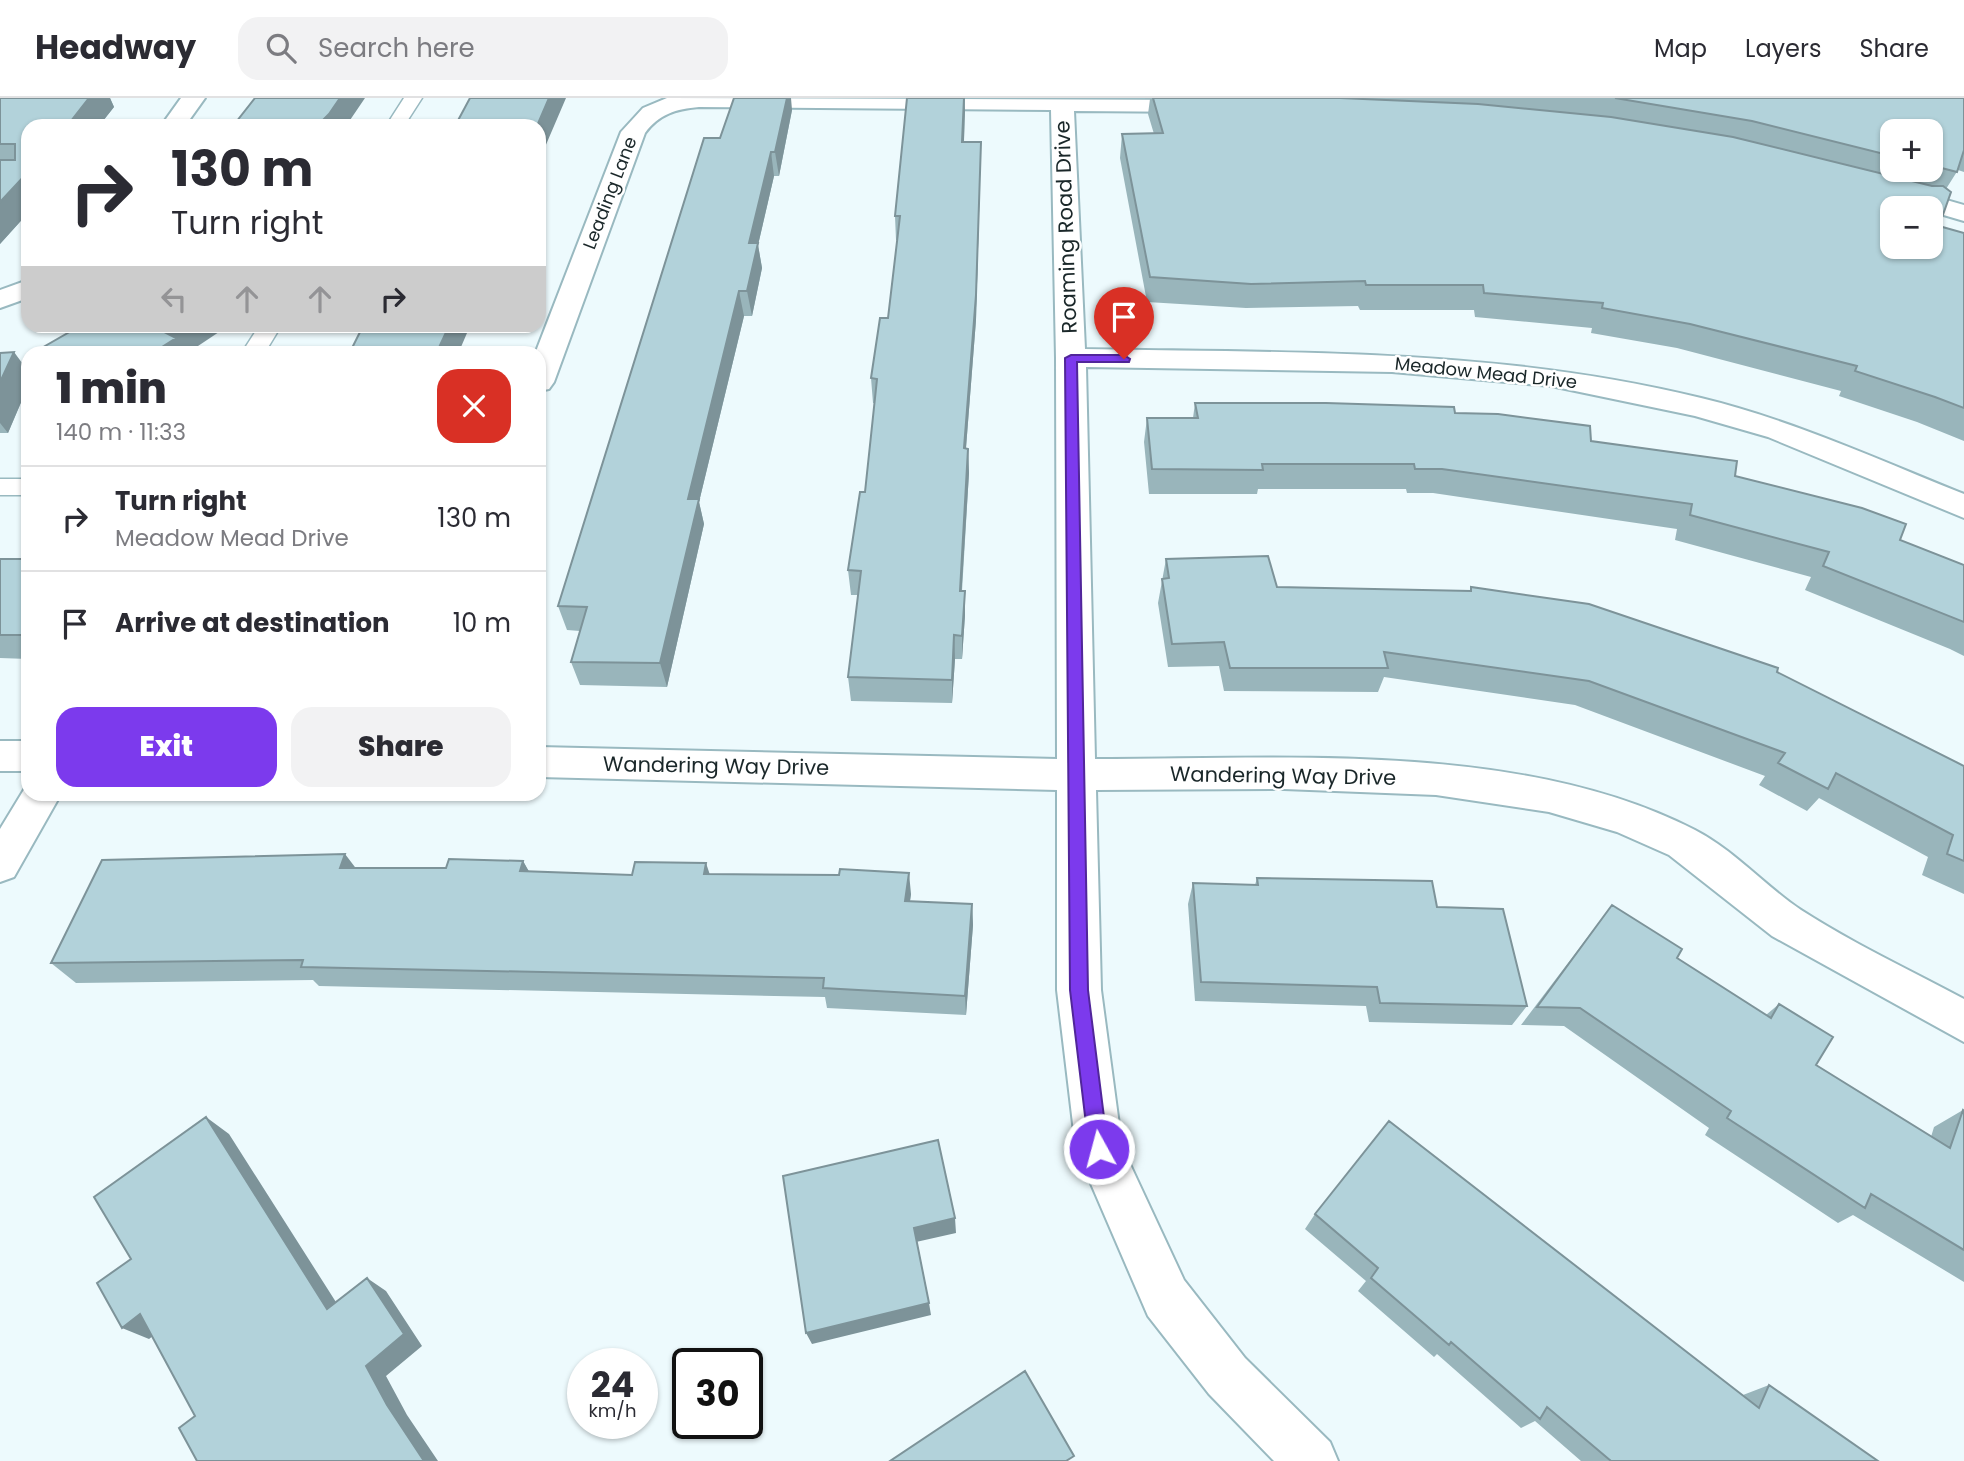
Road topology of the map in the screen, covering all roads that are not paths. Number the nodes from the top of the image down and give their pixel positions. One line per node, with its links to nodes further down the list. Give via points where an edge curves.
1 (193, 98): 5 (street)
2 (413, 98): 6 (lane)
3 (1062, 100): 4 (street, Leading Lane); 11 (street, Roaming Road Drive); 12 (street, Leading Lane, via 685,100 648,110 633,132)
4 (1221, 106)
5 (178, 119)
6 (400, 119)
7 (1868, 186): 8 (street)
8 (1964, 213)
9 (21, 291): 10 (street)
10 (0, 300)
11 (1071, 358): 15 (street, Meadow Mead Drive, via 1392,363 1551,377 1699,407 1779,430); 19 (street, Roaming Road Drive)
12 (546, 363)
13 (0, 486): 14 (lane)
14 (21, 487)
15 (1964, 507)
16 (0, 755): 17 (street)
17 (21, 756)
18 (546, 762): 19 (street, Wandering Way Drive)
19 (1077, 775): 22 (street, Wandering Way Drive, via 1436,779 1549,796 1626,818 1683,843 1787,923); 23 (street, Roaming Road Drive, via 1079,990 1099,1149 1166,1298 1227,1376)
20 (38, 801): 21 (street)
21 (0, 865)
22 (1964, 1023)
23 (1311, 1461)

